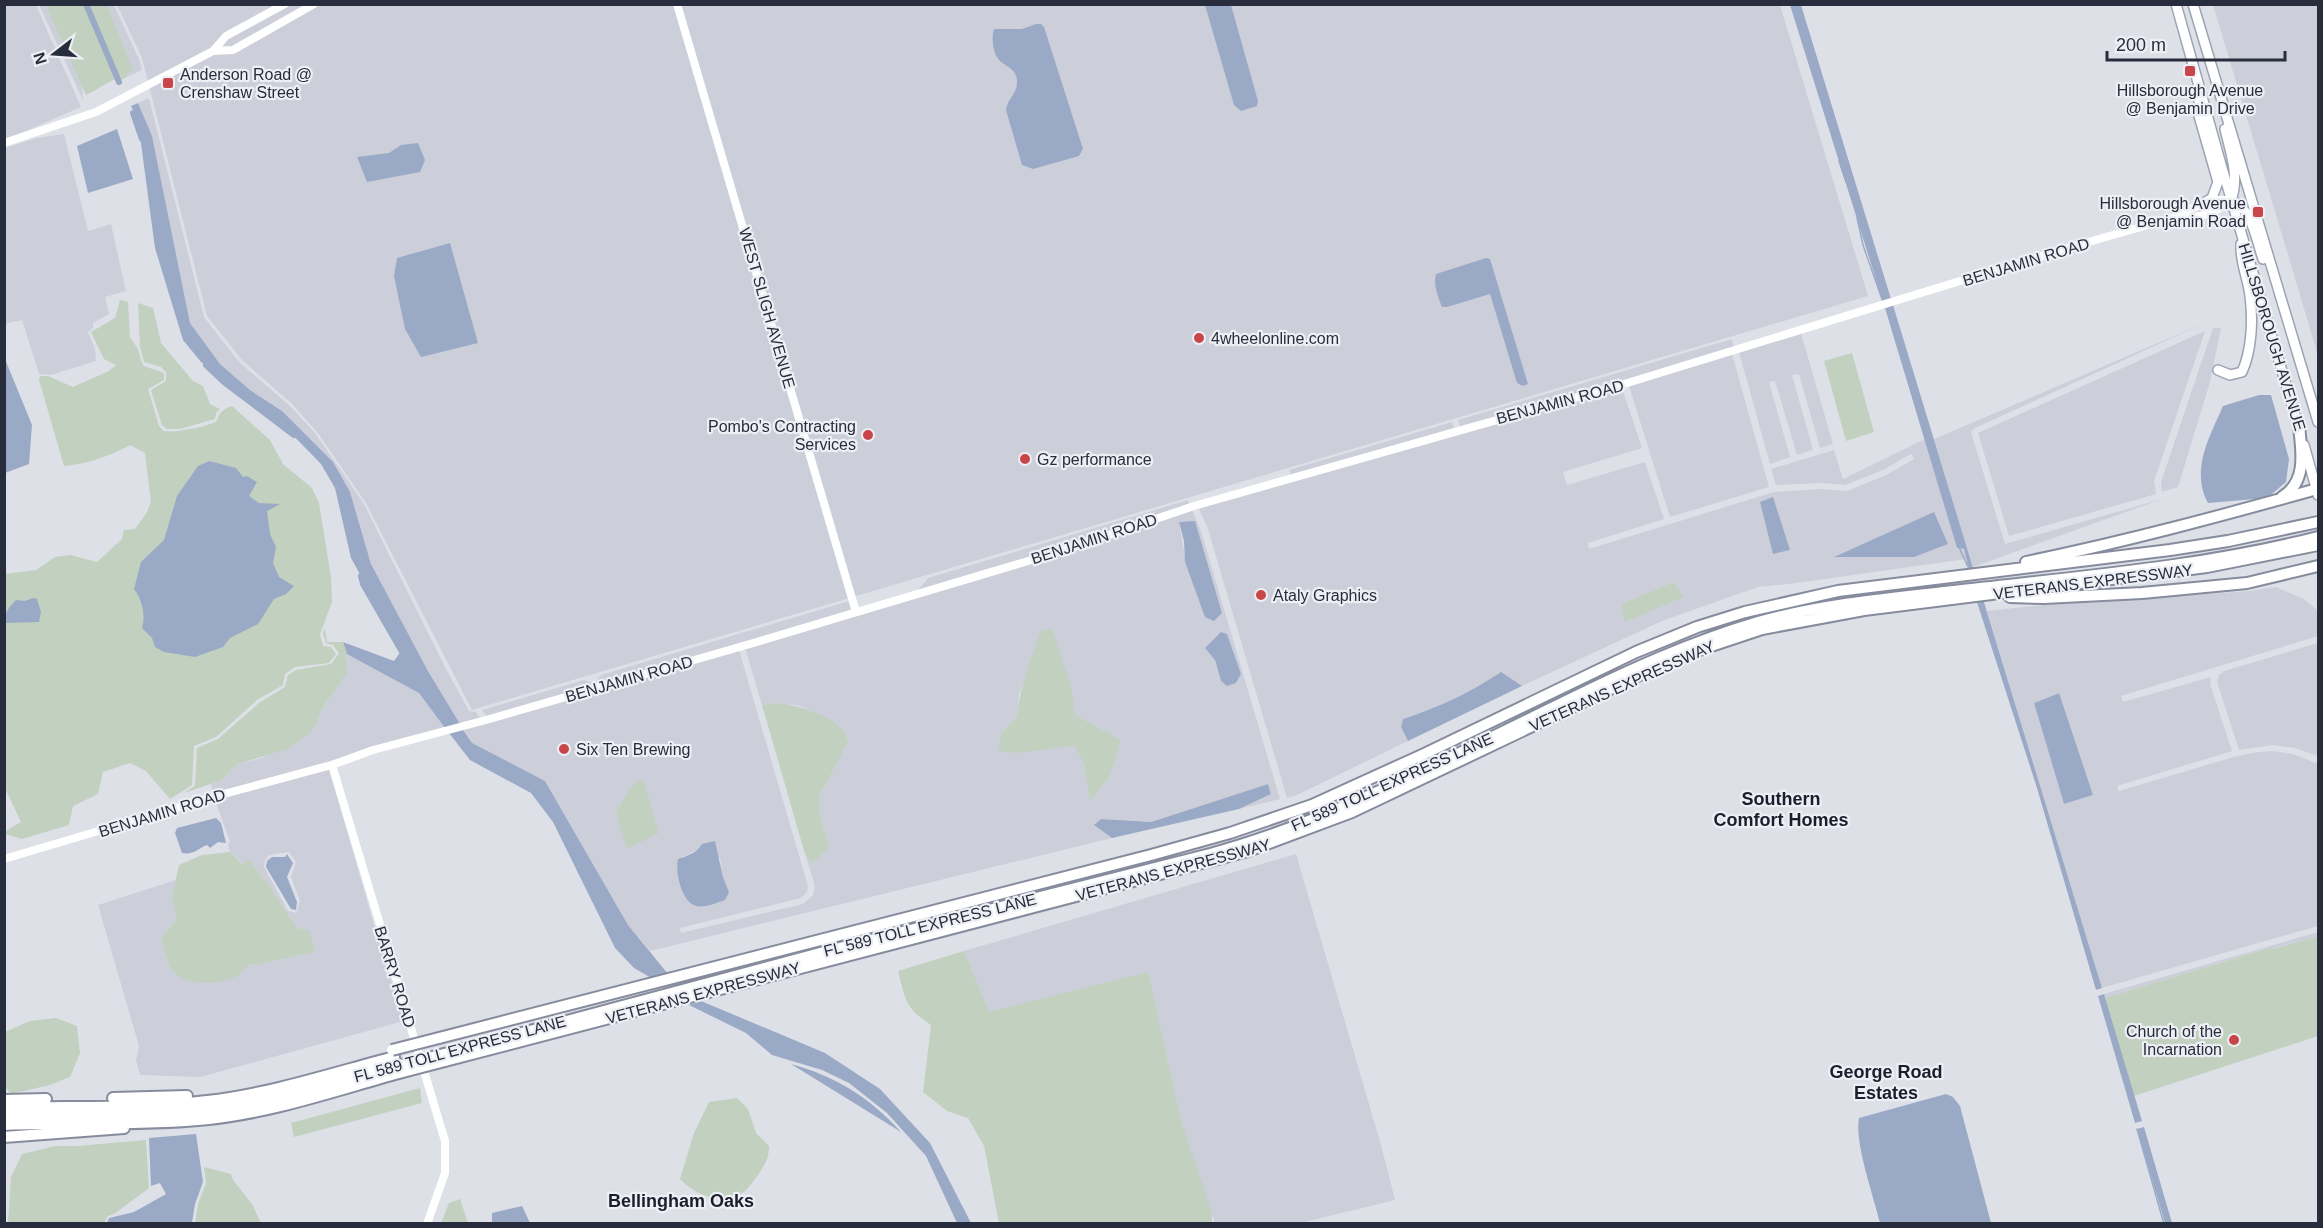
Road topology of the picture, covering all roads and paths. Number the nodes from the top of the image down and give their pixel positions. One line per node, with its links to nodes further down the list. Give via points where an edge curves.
1 (285, 4): 7 (street, via 225,36)
2 (314, 4): 7 (street, via 233,50)
3 (677, 4): 28 (street, WEST SLIGH AVENUE)
4 (2176, 4): 8 (main road, HILLSBOROUGH AVENUE)
5 (2193, 4): 6 (main road, HILLSBOROUGH AVENUE)
6 (2202, 32): 10 (main road, via 2235,177); 14 (main road, HILLSBOROUGH AVENUE)
7 (213, 51): 9 (street, via 96,112)
8 (2199, 86): 10 (main road, HILLSBOROUGH AVENUE); 11 (main road, via 2199,116 2218,182 2212,198)
9 (4, 143)
10 (2231, 200): 11 (street, BENJAMIN ROAD); 12 (street, BENJAMIN ROAD, via 2221,209 2190,218); 13 (main road, HILLSBOROUGH AVENUE); 14 (main road, via 2239,203 2247,214)
11 (2200, 205): 12 (street, BENJAMIN ROAD)
12 (2183, 215): 28 (street, BENJAMIN ROAD, via 1624,384 1194,506 1065,550)
13 (2241, 236): 15 (main road, via 2240,255 2250,295 2250,343 2242,372 2230,375); 17 (main road, HILLSBOROUGH AVENUE)
14 (2293, 340): 16 (main road, HILLSBOROUGH AVENUE)
15 (2218, 370)
16 (2319, 422)
17 (2299, 427): 18 (main road, HILLSBOROUGH AVENUE); 19 (highway, via 2300,474 2291,491)
18 (2318, 491): 19 (highway)
19 (2275, 501): 24 (highway)
20 (2314, 524): 24 (highway, VETERANS EXPRESSWAY, via 2170,550)
21 (2316, 541): 26 (highway, VETERANS EXPRESSWAY, via 2186,570)
22 (2319, 566): 23 (highway)
23 (2306, 569): 25 (highway); 26 (highway, via 2247,583 2142,593 2044,598)
24 (1988, 572): 31 (highway, VETERANS EXPRESSWAY, via 1814,595 1745,612 1636,652 1412,760 1266,822 585,1000)
25 (2319, 574)
26 (1996, 592): 27 (highway); 27 (highway, VETERANS EXPRESSWAY)
27 (1960, 594): 31 (highway, VETERANS EXPRESSWAY, via 1837,614 1727,640 1637,676 1391,794 1197,866 657,1001)
28 (856, 612): 29 (street, BENJAMIN ROAD)
29 (332, 765): 30 (street, BENJAMIN ROAD); 39 (street, BARRY ROAD, via 445,1141 445,1173)
30 (4, 859)
31 (442, 1050): 32 (highway, VETERANS EXPRESSWAY, bridge); 32 (highway, VETERANS EXPRESSWAY, bridge)
32 (396, 1061): 33 (highway, VETERANS EXPRESSWAY, via 212,1094); 34 (highway, FL 589 TOLL EXPRESS LANE, via 208,1101); 35 (highway, FL 589 TOLL EXPRESS LANE, via 264,1100 210,1110); 36 (highway, VETERANS EXPRESSWAY, via 246,1113)
33 (4, 1100)
34 (4, 1108)
35 (4, 1117)
36 (160, 1122): 37 (highway, VETERANS EXPRESSWAY); 38 (highway, via 101,1131)
37 (4, 1125)
38 (4, 1137)
39 (427, 1224)

